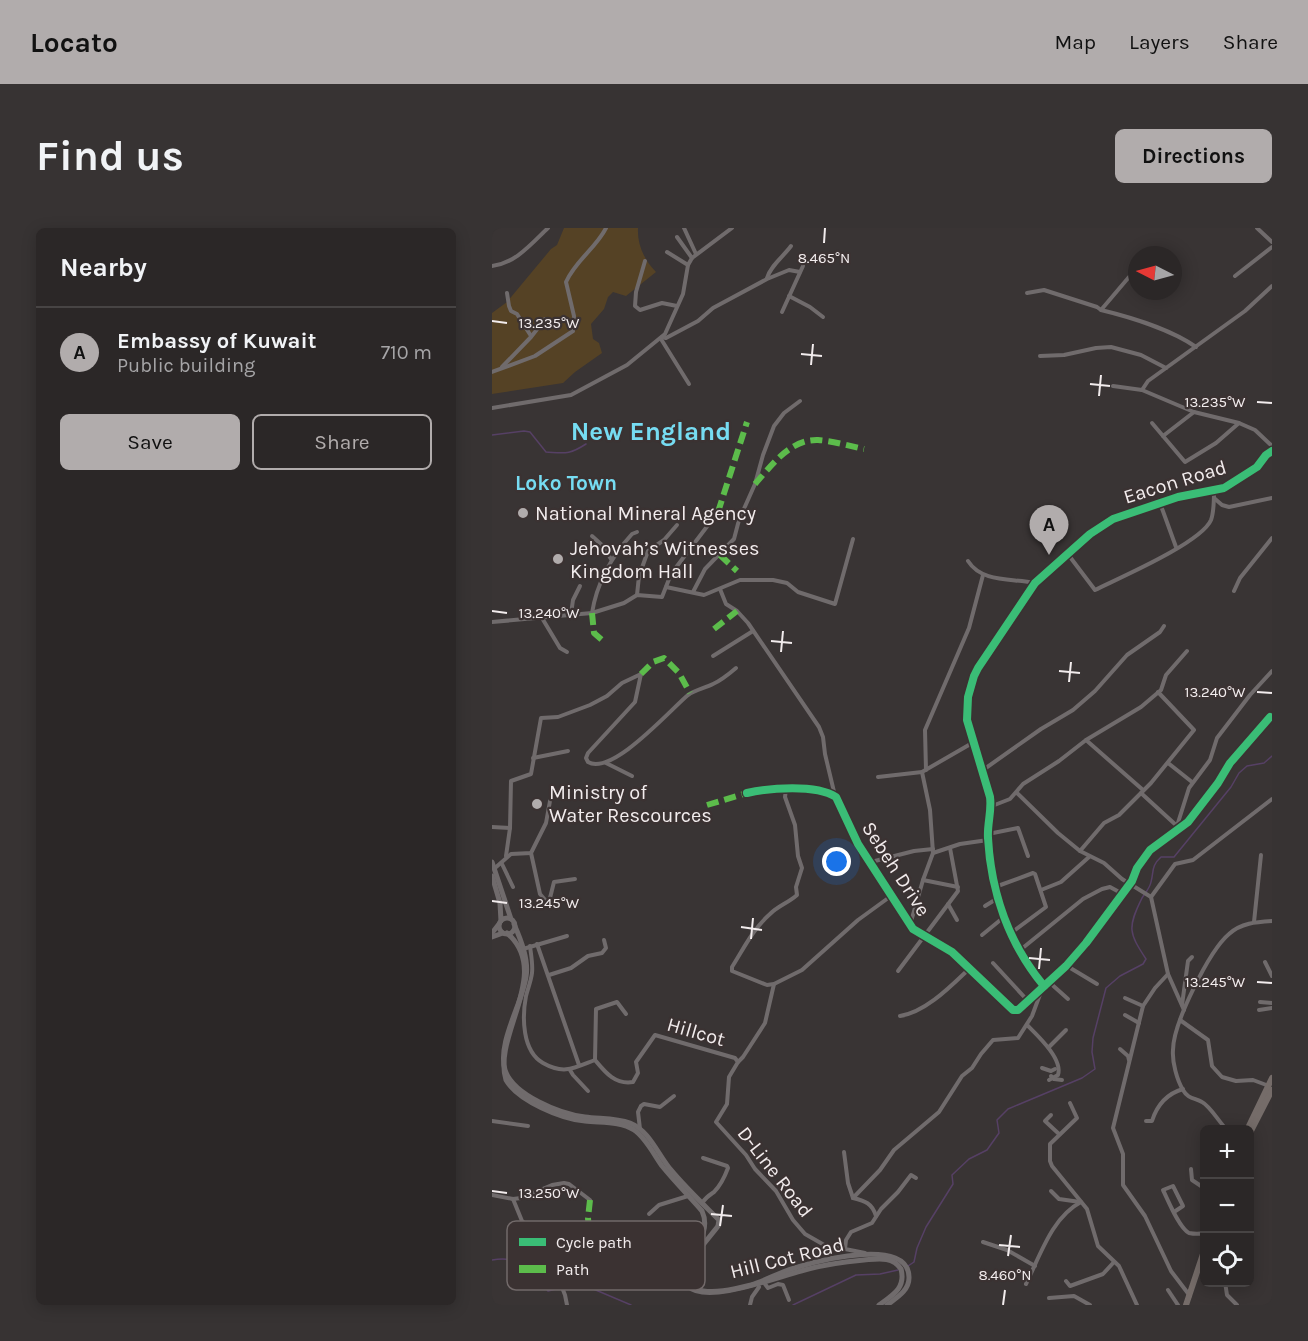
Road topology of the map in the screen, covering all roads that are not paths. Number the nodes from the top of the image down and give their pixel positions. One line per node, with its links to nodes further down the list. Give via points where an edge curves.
1 (548, 228): 14 (street, via 530,248)
2 (606, 228): 34 (street, via 566,282 574,316 573,331 534,356)
3 (684, 228): 11 (street)
4 (732, 228): 11 (street)
5 (1257, 228): 7 (street)
6 (677, 237): 12 (street)
7 (1272, 242)
8 (791, 246): 20 (street, via 771,268)
9 (1272, 248): 18 (street)
10 (667, 252): 15 (street)
11 (696, 254): 12 (street)
12 (692, 258): 15 (street)
13 (645, 261): 25 (street, via 635,306 640,310 662,303)
14 (492, 266)
15 (688, 266): 25 (street)
16 (803, 266): 17 (street)
17 (800, 272): 20 (street, via 789,270); 24 (street)
18 (1235, 276)
19 (1128, 278): 26 (street)
20 (767, 279): 31 (street, via 706,312 698,321)
21 (1272, 286): 32 (street)
22 (1028, 293): 26 (street, via 1044,290)
23 (507, 294): 30 (street, via 509,306)
24 (789, 296): 27 (street); 28 (street)
25 (677, 306): 31 (street)
26 (1101, 310): 32 (street, via 1133,318)
27 (782, 312)
28 (823, 317)
29 (545, 319): 30 (street)
30 (531, 336): 34 (street)
31 (661, 338): 37 (street); 41 (street, via 627,365 571,395)
32 (1196, 347): 35 (street)
33 (1040, 356): 35 (street, via 1111,347 1141,355)
34 (501, 367): 36 (street)
35 (1166, 368): 39 (street)
36 (492, 372)
37 (688, 384)
38 (1113, 386): 39 (street)
39 (1142, 390): 42 (street)
40 (800, 401): 68 (street, via 777,420 734,539 705,569)
41 (492, 408)
42 (1194, 412): 44 (street); 45 (street)
43 (1152, 423): 45 (street)
44 (1239, 423): 45 (street, via 1185,462); 46 (street, via 1255,429)
45 (1163, 436)
46 (1272, 446)
47 (1272, 451): 48 (street, Eacon Road, via 1245,476)
48 (1214, 491): 49 (street); 51 (street, Eacon Road)
49 (1214, 498): 50 (street, via 1229,507); 58 (street, via 1210,522 1202,532)
50 (1272, 498)
51 (1160, 503): 58 (street); 59 (street, Eacon Road, via 1113,519)
52 (718, 512): 65 (street, via 671,574)
53 (677, 525): 69 (street, via 648,551)
54 (637, 532): 60 (street)
55 (592, 536): 60 (street)
56 (1272, 538): 67 (street)
57 (853, 539): 66 (street, via 835,604 773,580 740,580)
58 (1176, 548): 59 (street, via 1095,590)
59 (1067, 553): 63 (street, Eacon Road)
60 (612, 560): 70 (street)
61 (968, 561): 62 (street)
62 (983, 575): 63 (street); 90 (street, via 969,628 925,730)
63 (1035, 583): 84 (street, Eacon Road, via 974,676 966,710)
64 (580, 586): 71 (street)
65 (666, 587): 68 (street); 69 (street, via 662,597)
66 (720, 589): 68 (street, via 704,595); 75 (street, Sebeh Drive, via 726,604)
67 (1233, 591)
68 (693, 592)
69 (637, 595): 70 (street)
70 (592, 613): 71 (street)
71 (571, 614): 72 (street)
72 (542, 618): 73 (street); 77 (street, via 560,648)
73 (492, 622)
74 (1164, 626): 89 (street, via 1119,662 1073,710)
75 (753, 631): 78 (street); 98 (street, Sebeh Drive, via 819,727)
76 (1187, 651): 81 (street, via 1166,675)
77 (567, 652)
78 (713, 656)
79 (736, 668): 87 (street, via 716,683 690,693 623,753)
80 (1272, 671): 93 (street, via 1222,730 1210,760)
81 (1158, 692): 83 (street, via 1130,715); 88 (street, via 1194,730)
82 (1270, 717): 104 (street, via 1230,763 1188,822)
83 (1086, 740): 95 (street); 97 (street, via 1023,784)
84 (974, 741): 89 (street, Eacon Road); 90 (street)
85 (568, 751): 86 (street)
86 (533, 758): 87 (street, via 543,717 558,717 590,705 640,674 635,702 587,755 592,765); 103 (street, via 531,774 511,780)
87 (605, 763): 91 (street)
88 (1168, 763): 93 (street); 95 (street)
89 (983, 770): 101 (street, Eacon Road)
90 (924, 771): 92 (street); 107 (street)
91 (632, 776)
92 (878, 777)
93 (1192, 782): 104 (street)
94 (786, 789): 96 (street); 98 (street); 163 (street, via 802,868 797,895 761,922 732,967 735,973 766,985)
95 (1142, 791): 104 (street); 108 (street, via 1104,823)
96 (747, 793)
97 (1017, 793): 101 (street); 108 (street)
98 (836, 797): 115 (street, Sebeh Drive, via 850,830)
99 (1272, 799): 128 (street, via 1192,860 1175,864)
100 (550, 801): 109 (street, via 546,823)
101 (992, 806): 105 (street, Eacon Road)
102 (492, 827): 103 (street)
103 (510, 828): 111 (street)
104 (1177, 828): 121 (street, via 1150,850)
105 (988, 837): 106 (street); 112 (street, via 1018,828); 124 (street, Eacon Road)
106 (950, 848): 107 (street); 123 (street)
107 (933, 851): 115 (street, via 914,851); 120 (street)
108 (1080, 851): 113 (street)
109 (531, 853): 111 (street); 130 (street, via 540,894)
110 (1261, 855): 139 (street)
111 (507, 856): 116 (street)
112 (1028, 856)
113 (1089, 856): 121 (street); 125 (street, via 1061,882)
114 (492, 862): 117 (main road)
115 (872, 862): 127 (street, Sebeh Drive)
116 (502, 864): 117 (street); 122 (street)
117 (495, 868): 138 (main road)
118 (492, 876): 137 (main road, via 500,903)
119 (575, 879): 130 (street, via 554,882)
120 (923, 880): 123 (street); 140 (street)
121 (1130, 884): 126 (street); 128 (street)
122 (513, 887)
123 (958, 887): 131 (street)
124 (995, 887): 125 (street, via 1033,873); 129 (street, Eacon Road)
125 (1041, 890): 143 (street, via 1046,907)
126 (1122, 893): 152 (street, via 1110,886 1089,895); 156 (street, via 1096,932)
127 (891, 896): 140 (street, Sebeh Drive); 163 (street, via 802,970)
128 (1149, 896): 159 (street)
129 (998, 898): 133 (street); 134 (street, Eacon Road)
130 (549, 902): 132 (street)
131 (948, 904): 135 (street); 144 (street)
132 (559, 905)
133 (985, 906)
134 (1004, 917): 143 (street, Eacon Road); 145 (street)
135 (957, 920)
136 (1272, 921): 139 (street)
137 (500, 922): 138 (main road, via 507,918); 141 (main road); 142 (main road)
138 (513, 922): 142 (main road, via 513,930); 151 (main road)
139 (1254, 922): 172 (street, via 1237,928 1223,941)
140 (910, 925): 144 (street, Sebeh Drive)
141 (492, 933)
142 (505, 933): 147 (main road); 216 (main road, via 519,950 523,967 501,1048 501,1068 510,1086 562,1116 632,1129)
143 (1011, 933): 152 (street, Eacon Road)
144 (925, 935): 157 (street, Sebeh Drive); 158 (street)
145 (982, 935)
146 (567, 936): 149 (street)
147 (492, 938)
148 (604, 940): 160 (street, via 606,948 602,952)
149 (537, 945): 150 (street); 160 (street)
150 (530, 946): 151 (street); 189 (street, via 527,1042 536,1058 557,1070)
151 (523, 949): 207 (main road, via 527,976 504,1059 513,1083 520,1091 558,1110 622,1121)
152 (1019, 951): 165 (street, Eacon Road)
153 (1192, 957): 172 (street, via 1188,961)
154 (1265, 962): 161 (street)
155 (993, 963): 168 (street)
156 (1066, 966): 162 (street); 164 (street)
157 (970, 968): 168 (street, Sebeh Drive, via 1013,1010); 176 (street, via 928,1004 908,1016)
158 (898, 971)
159 (1168, 974): 171 (street); 172 (street)
160 (549, 975): 187 (street)
161 (1272, 976)
162 (1049, 982): 165 (street); 167 (street)
163 (774, 984): 185 (street, via 765,1023)
164 (1097, 984)
165 (1043, 987): 168 (street); 180 (street)
166 (1125, 998): 171 (street)
167 (1068, 999)
168 (1028, 1001)
169 (1260, 1002): 170 (street)
170 (1272, 1003)
171 (1143, 1006): 179 (street)
172 (1183, 1008): 178 (street)
173 (1272, 1008): 174 (street)
174 (1258, 1010)
175 (626, 1014): 184 (street, via 617,1002 596,1009)
176 (900, 1016)
177 (1125, 1016): 179 (street)
178 (1180, 1020): 193 (street, via 1208,1040 1212,1066 1222,1077 1253,1080); 194 (street, via 1172,1053)
179 (1139, 1023): 186 (street)
180 (1027, 1025): 182 (street); 217 (street, via 1016,1039 993,1040 962,1076 939,1112 894,1150)
181 (1066, 1030): 182 (street)
182 (1049, 1047): 190 (street, via 1060,1071 1053,1079)
183 (1120, 1049): 186 (street)
184 (595, 1060): 185 (street, Hillcot, via 614,1080 633,1082 638,1073 636,1062 658,1035); 187 (street)
185 (738, 1062): 202 (street, Hillcot, via 729,1077 727,1104)
186 (1130, 1064): 247 (street, via 1113,1128 1123,1154 1122,1182 1145,1216 1171,1271)
187 (579, 1065): 189 (street)
188 (1055, 1069): 190 (street, via 1043,1069)
189 (570, 1070): 195 (street)
190 (1050, 1077): 192 (street)
191 (1272, 1078): 193 (main road)
192 (1062, 1080)
193 (1271, 1088): 197 (main road)
194 (1182, 1089): 201 (street, via 1171,1093 1152,1121); 203 (street, via 1203,1102)
195 (588, 1091)
196 (674, 1096): 207 (street, via 660,1107 641,1106)
197 (1268, 1099): 204 (main road); 205 (main road)
198 (1070, 1103): 208 (street, via 1077,1118)
199 (1052, 1115): 208 (street, via 1045,1121)
200 (492, 1121): 206 (street)
201 (1146, 1121)
202 (716, 1122): 233 (street, D-Line Road, via 776,1191 805,1234 826,1246)
203 (1223, 1125)
204 (1250, 1125)
205 (1254, 1125)
206 (528, 1126)
207 (640, 1130): 221 (main road)
208 (1059, 1134): 220 (street, via 1050,1143 1050,1161)
209 (844, 1152): 217 (street)
210 (703, 1158): 221 (street, via 728,1168 720,1184)
211 (1191, 1169): 213 (street, via 1191,1177)
212 (916, 1178): 224 (street, via 911,1175)
213 (1200, 1186)
214 (1051, 1191): 220 (street, via 1059,1199)
215 (492, 1196): 218 (street)
216 (689, 1196): 223 (street, via 658,1205); 227 (main road, via 702,1210)
217 (853, 1198): 224 (street, via 868,1203)
218 (513, 1199): 219 (street, via 564,1182); 226 (street)
219 (590, 1200)
220 (1081, 1202): 235 (street, via 1090,1215 1098,1246); 237 (street, via 1054,1228)
221 (702, 1203): 225 (main road)
222 (1174, 1212): 222 (street, via 1163,1190 1173,1186 1183,1206); 230 (street, via 1188,1232)
223 (649, 1214)
224 (876, 1216): 233 (street, via 872,1223 850,1232)
225 (716, 1217): 227 (main road, via 711,1216); 229 (main road)
226 (523, 1221)
227 (706, 1223): 228 (main road, Hill Cot Road); 229 (main road, via 713,1230)
228 (705, 1227)
229 (717, 1228): 232 (main road, Hill Cot Road)
230 (1200, 1233)
231 (983, 1242): 237 (street)
232 (705, 1245)
233 (845, 1249): 234 (street, D-Line Road)
234 (872, 1255): 245 (main road, Hill Cot Road, via 799,1266 742,1287); 253 (main road, Hill Cot Road, via 893,1255 907,1267 908,1285)
235 (1114, 1262): 239 (street, via 1103,1274 1070,1286); 255 (street)
236 (1200, 1264): 247 (main road)
237 (1035, 1266): 240 (street)
238 (1200, 1278): 258 (main road)
239 (1066, 1281)
240 (1026, 1284)
241 (762, 1285): 244 (main road, Hill Cot Road, via 711,1296); 249 (street, via 783,1285); 251 (street); 252 (main road, Hill Cot Road, via 826,1265 890,1260 901,1269 903,1281 897,1292)
242 (1226, 1287): 259 (street)
243 (563, 1290): 250 (street)
244 (692, 1290)
245 (700, 1290)
246 (1168, 1290): 256 (street)
247 (1190, 1296): 257 (main road)
248 (1049, 1298): 254 (street, via 1074,1296)
249 (789, 1300)
250 (567, 1305)
251 (750, 1305)
252 (879, 1305)
253 (887, 1305)
254 (1090, 1305)
255 (1137, 1305)
256 (1178, 1305)
257 (1186, 1305)
258 (1191, 1305)
259 (1237, 1305)

